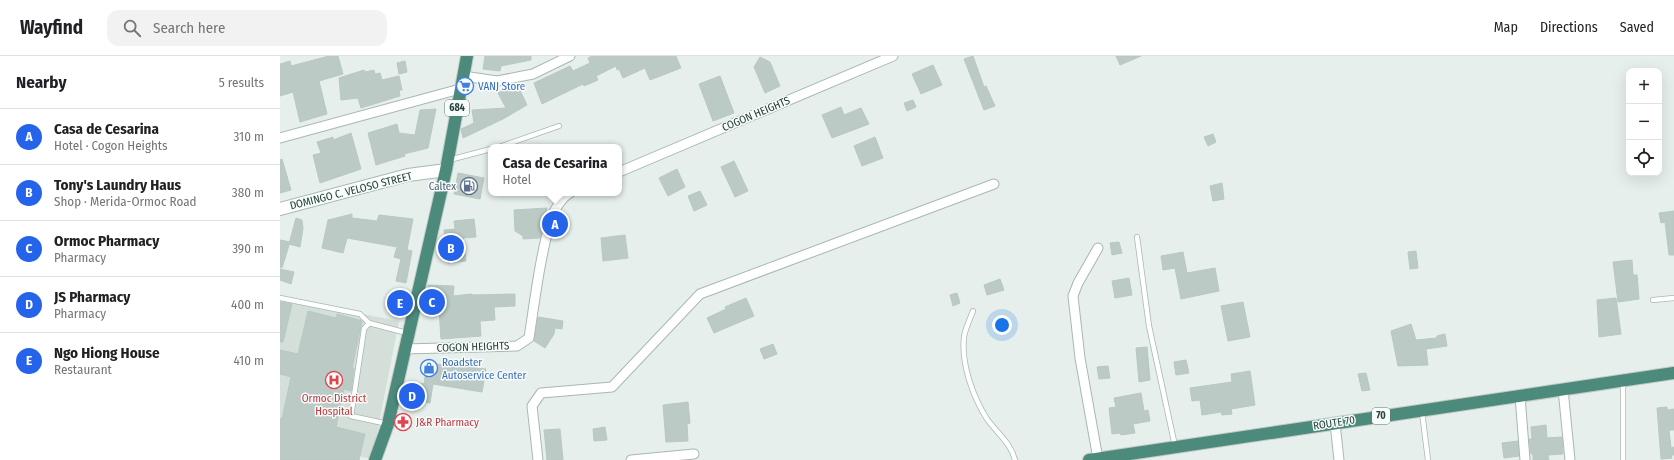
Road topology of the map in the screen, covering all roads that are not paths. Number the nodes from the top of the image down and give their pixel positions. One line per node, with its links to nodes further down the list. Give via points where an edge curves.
1 (467, 56): 5 (highway, 684)
2 (570, 56): 4 (street)
3 (893, 56): 12 (street, COGON HEIGHTS)
4 (556, 58): 5 (street, via 533,74 497,81)
5 (463, 76): 6 (highway, 684)
6 (460, 89): 8 (street); 11 (highway, 684)
7 (559, 126): 9 (lane)
8 (280, 138)
9 (508, 144)
10 (488, 150): 11 (lane)
11 (447, 165): 15 (main road, DOMINGO C. VELOSO STREET); 23 (highway, 684)
12 (622, 171)
13 (994, 184): 39 (street, via 700,294 612,387 541,393 532,406)
14 (564, 196): 24 (street, COGON HEIGHTS, via 552,218 529,338 517,346)
15 (280, 209)
16 (1137, 238): 33 (lane, via 1149,326)
17 (1098, 248): 36 (street, via 1073,296)
18 (280, 298): 22 (lane, via 360,314)
19 (1674, 298): 20 (lane)
20 (1653, 300)
21 (973, 311): 41 (lane, via 964,336 965,363 974,394 987,419 1008,444)
22 (369, 323): 23 (lane); 31 (lane, via 364,329 351,416)
23 (408, 333): 24 (highway, 684)
24 (404, 349): 31 (highway, 684)
25 (1674, 373): 26 (highway, ROUTE 70 / 70)
26 (1623, 381): 27 (highway, ROUTE 70 / 70); 46 (lane)
27 (1563, 389): 28 (highway, ROUTE 70 / 70); 45 (street)
28 (1520, 396): 29 (highway, ROUTE 70 / 70); 44 (street)
29 (1422, 410): 30 (highway, ROUTE 70 / 70); 43 (lane)
30 (1336, 423): 33 (highway, ROUTE 70 / 70); 42 (street)
31 (388, 424): 32 (highway, 684)
32 (383, 442): 37 (highway, 684); 38 (highway, 684)
33 (1176, 448): 35 (highway, ROUTE 70 / 70)
34 (694, 454): 40 (street)
35 (1120, 458): 36 (highway, ROUTE 70 / 70)
36 (1094, 459)
37 (375, 460)
38 (380, 460)
39 (538, 460)
40 (631, 460)
41 (1015, 460)
42 (1339, 460)
43 (1428, 460)
44 (1525, 460)
45 (1570, 460)
46 (1623, 460)

